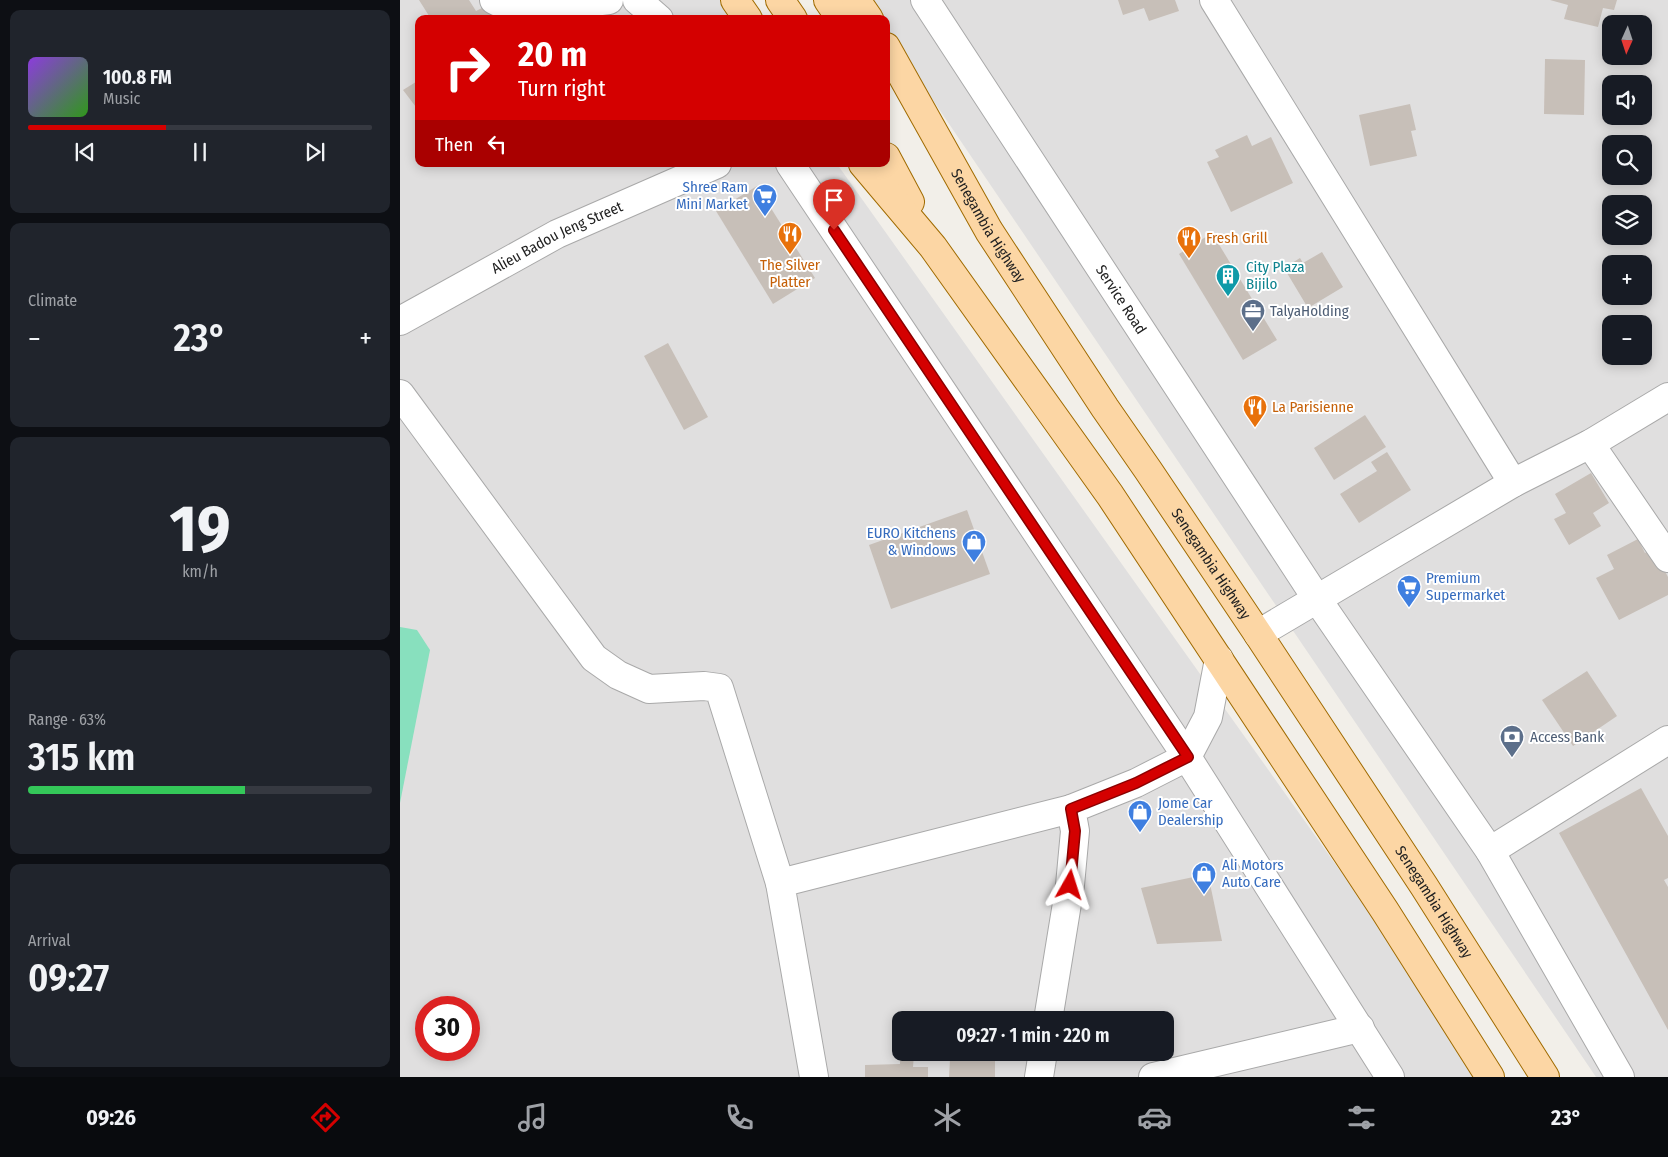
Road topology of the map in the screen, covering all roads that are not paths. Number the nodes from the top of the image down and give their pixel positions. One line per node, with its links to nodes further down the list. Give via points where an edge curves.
1 (494, 0): 2 (street, via 537,9)
2 (609, 0)
3 (637, 0): 10 (street)
4 (735, 0): 11 (main road)
5 (780, 0): 12 (main road)
6 (828, 0): 13 (main road)
7 (856, 0): 14 (main road)
8 (925, 0): 29 (street, Service Road)
9 (1214, 0): 27 (street)
10 (654, 15)
11 (745, 15)
12 (790, 15)
13 (838, 15)
14 (866, 15)
15 (890, 54): 21 (main road, Senegambia Highway)
16 (890, 90): 21 (main road)
17 (890, 165): 22 (main road)
18 (710, 167): 23 (street, Alieu Badou Jeng Street, via 557,234)
19 (792, 167): 33 (street)
20 (865, 167): 22 (main road)
21 (989, 231): 30 (main road, Senegambia Highway)
22 (933, 247): 31 (main road, via 1110,495)
23 (400, 321)
24 (400, 394): 36 (street, via 594,658 618,675 649,689 720,688)
25 (1668, 396): 26 (street)
26 (1590, 444): 27 (street); 28 (street)
27 (1514, 483): 29 (street)
28 (1668, 558)
29 (1317, 599): 30 (street); 35 (street, Service Road)
30 (1258, 634): 45 (main road, Senegambia Highway)
31 (1219, 659): 33 (street, via 1208,717); 44 (main road)
32 (1668, 740): 35 (street)
33 (1188, 757): 34 (street, via 1136,783); 38 (street)
34 (1071, 809): 36 (street); 37 (street, via 1075,831 1072,867)
35 (1490, 851): 46 (street, Service Road)
36 (780, 884): 40 (street)
37 (1049, 1011)
38 (1360, 1028): 42 (street); 43 (street)
39 (1042, 1061): 41 (street)
40 (814, 1077)
41 (1040, 1077)
42 (1153, 1077)
43 (1390, 1077)
44 (1490, 1077)
45 (1545, 1077)
46 (1620, 1077)

